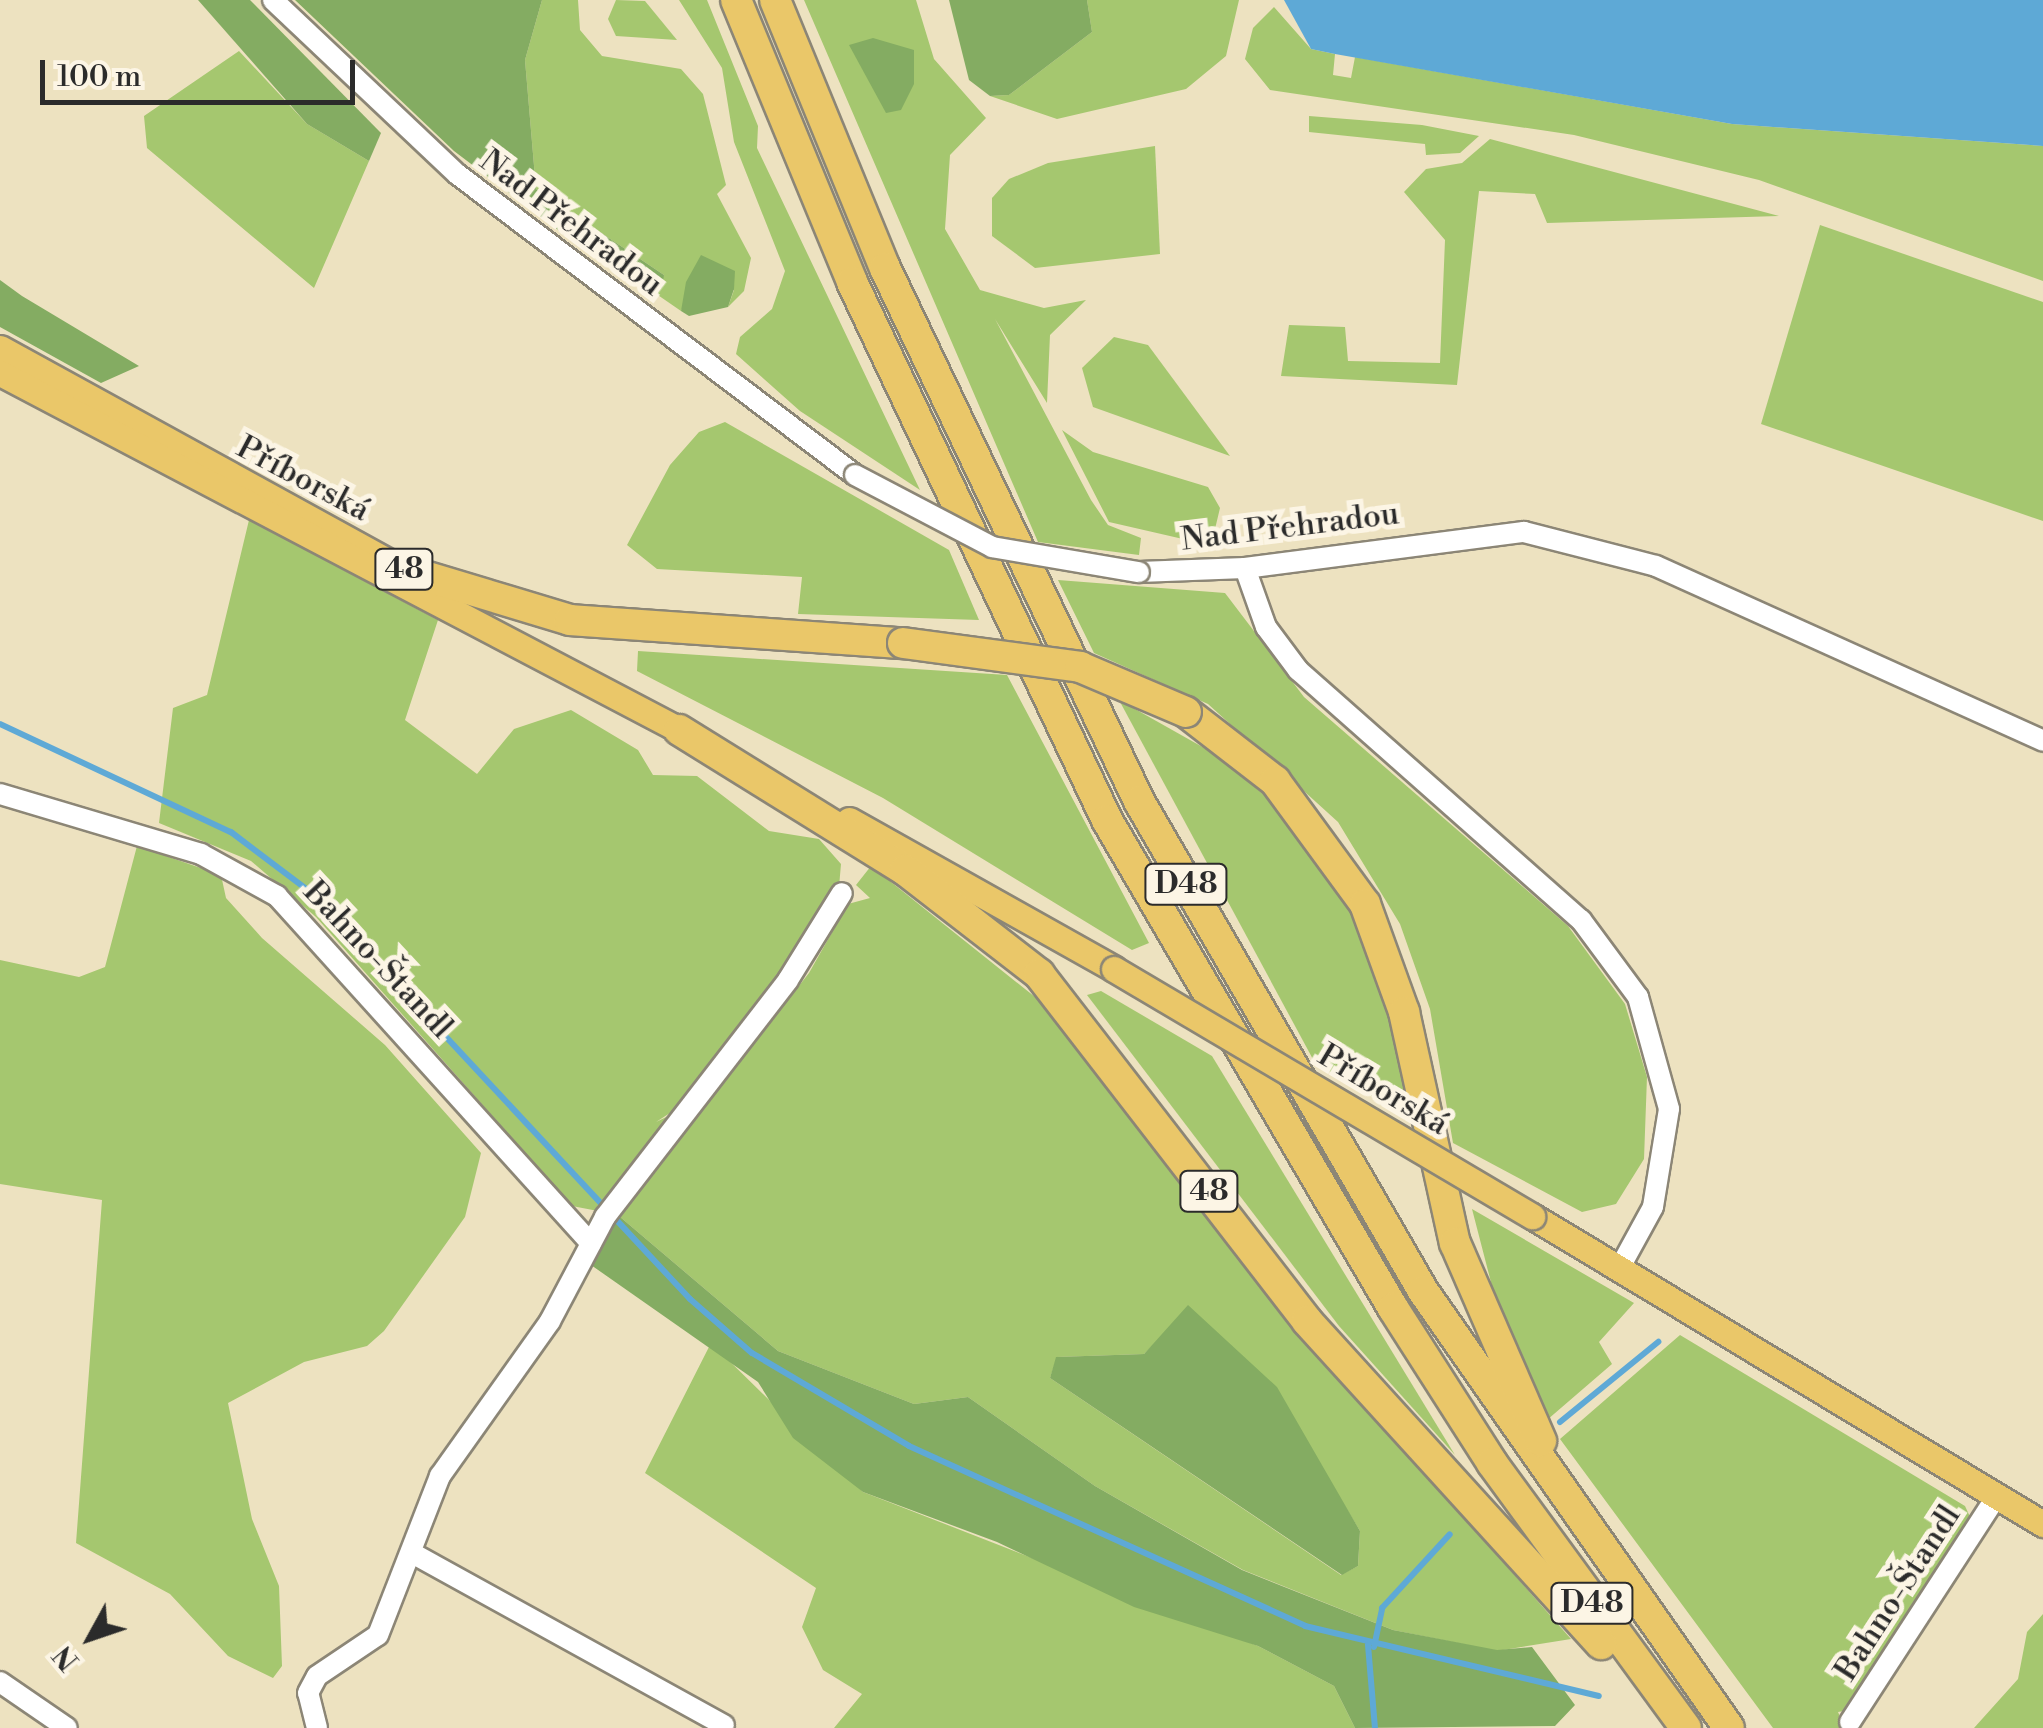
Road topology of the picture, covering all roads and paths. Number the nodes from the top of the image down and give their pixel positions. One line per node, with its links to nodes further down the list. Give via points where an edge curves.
1 (273, 0): 6 (street, Nad Přehradou, bridge, via 457,174 855,475 992,546 1138,572)
2 (736, 0): 24 (highway, D48, via 852,282 1106,820 1392,1308 1492,1463)
3 (775, 0): 17 (highway, D48, via 885,268 1139,802 1423,1291)
4 (0, 348): 7 (main road, Příborská / 48)
5 (0, 373): 8 (main road, Příborská / 48)
6 (1245, 568): 9 (street, Nad Přehradou, via 1524,532 1656,566); 13 (street, via 1266,627 1298,670 1580,920 1638,997 1669,1109 1652,1206)
7 (408, 571): 8 (main road, Příborská / 48); 17 (highway, bridge, via 570,620 903,643 1080,667 1186,712 1276,781 1364,904 1399,993 1426,1142 1470,1286 1554,1468)
8 (678, 730): 13 (main road, Příborská, bridge, via 1114,969); 23 (highway, 48, via 920,880 1039,974 1307,1321)
9 (2043, 742)
10 (0, 794): 12 (street, Bahno-Štandl, via 201,854 277,896)
11 (842, 893): 12 (street, via 788,980)
12 (591, 1243): 16 (street, via 550,1321 440,1476)
13 (1620, 1269): 14 (main road, Příborská)
14 (1996, 1497): 15 (main road, Příborská); 19 (street, Bahno-Štandl)
15 (2043, 1524)
16 (414, 1554): 20 (street); 22 (street, via 378,1635 317,1676 308,1693)
17 (1656, 1632): 25 (highway, D48)
18 (0, 1682): 21 (street)
19 (1850, 1722)
20 (724, 1725)
21 (67, 1728)
22 (317, 1728)
23 (1678, 1728)
24 (1686, 1728)
25 (1729, 1728)

